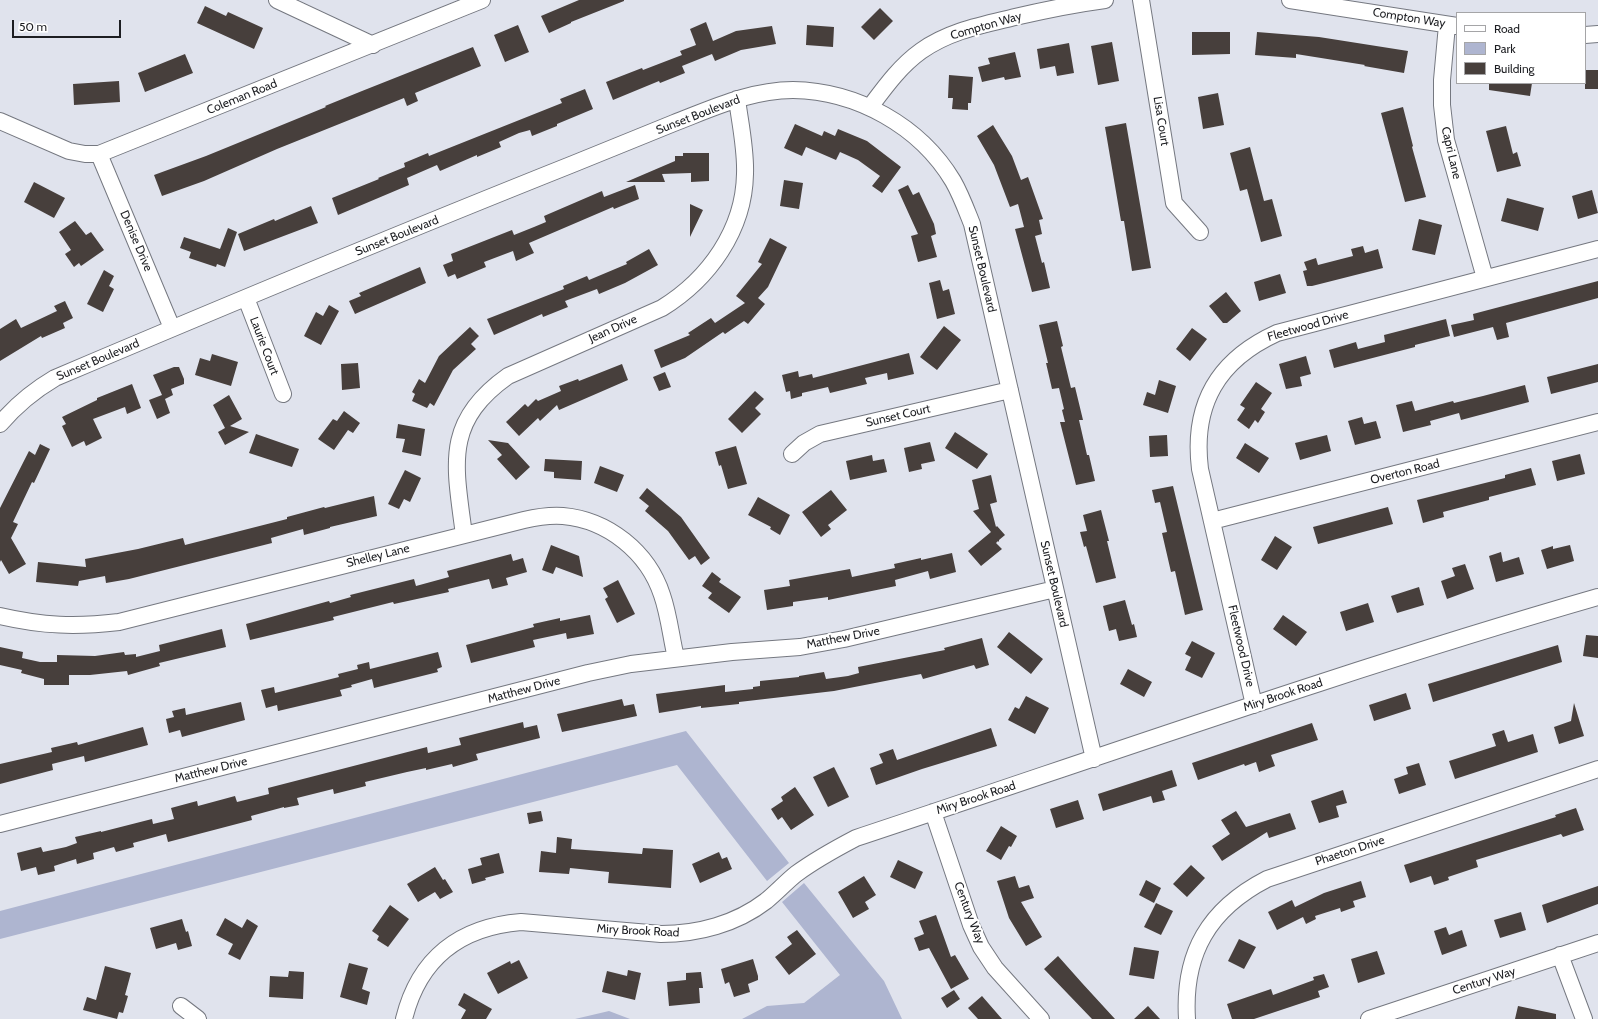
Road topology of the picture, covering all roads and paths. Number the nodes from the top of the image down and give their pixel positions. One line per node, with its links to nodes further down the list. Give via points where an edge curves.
1 (277, 0): 10 (street)
2 (482, 0): 10 (street, Coleman Road)
3 (1105, 0): 12 (street, Compton Way, via 1045,10 964,29 943,38 904,65)
4 (1141, 0): 15 (street, Lisa Court, via 1174,203)
5 (1290, 0): 6 (street, Compton Way)
6 (1379, 7): 7 (street, Compton Way)
7 (1452, 25): 17 (street, Capri Lane, via 1442,80 1446,140)
8 (1598, 34): 9 (street)
9 (1586, 35)
10 (372, 45): 14 (street, Coleman Road)
11 (737, 98): 12 (street, Sunset Boulevard, via 766,92 806,91 844,98); 18 (street, Sunset Boulevard); 26 (street, Jean Drive, via 745,153 745,175 736,222 726,244 712,266 675,300 508,376 478,402 466,421 459,440 456,461)
12 (870, 107): 20 (street, Sunset Boulevard, via 900,124 921,141 952,179 962,199 972,224)
13 (0, 121): 14 (street, Coleman Road, via 69,151)
14 (99, 154): 19 (street, Denise Drive)
15 (1200, 232)
16 (1598, 249): 17 (street, Fleetwood Drive)
17 (1485, 278): 25 (street, Fleetwood Drive, via 1276,333 1240,354 1226,368 1214,386 1205,404 1199,427 1200,469)
18 (246, 298): 19 (street, Sunset Boulevard); 21 (street, Laurie Court)
19 (172, 328): 23 (street, Sunset Boulevard, via 55,378 36,389)
20 (1010, 390): 24 (street, Sunset Court, via 820,434); 27 (street, Sunset Boulevard)
21 (283, 394)
22 (1598, 422): 25 (street, Overton Road)
23 (0, 424)
24 (792, 454)
25 (1212, 522): 31 (street, Fleetwood Drive)
26 (464, 535): 29 (street, Shelley Lane, via 120,622 56,626); 30 (street, Shelley Lane, via 543,516 580,519 599,525 617,535 645,562 654,577 662,596)
27 (1055, 589): 30 (street, Matthew Drive, via 844,639 800,646); 32 (street, Sunset Boulevard)
28 (1598, 597): 31 (street, Miry Brook Road, via 1514,621)
29 (0, 616)
30 (676, 658): 35 (street, Matthew Drive, via 588,673)
31 (1254, 705): 32 (street, Miry Brook Road)
32 (1094, 759): 34 (street, Miry Brook Road)
33 (1598, 769): 42 (street, Phaeton Drive, via 1267,879 1249,888 1216,918 1194,956 1186,1000)
34 (934, 812): 40 (street, Miry Brook Road, via 856,838 827,853 796,874 747,914 701,931 661,934 521,922 479,930 454,943 428,967 416,984); 41 (street, Century Way, via 971,925 981,946 995,968)
35 (0, 824)
36 (1598, 943): 37 (street, Century Way)
37 (1560, 955): 43 (street, Century Way); 44 (street)
38 (181, 1006): 39 (street)
39 (198, 1019)
40 (404, 1019)
41 (1041, 1019)
42 (1188, 1019)
43 (1369, 1019)
44 (1584, 1019)

